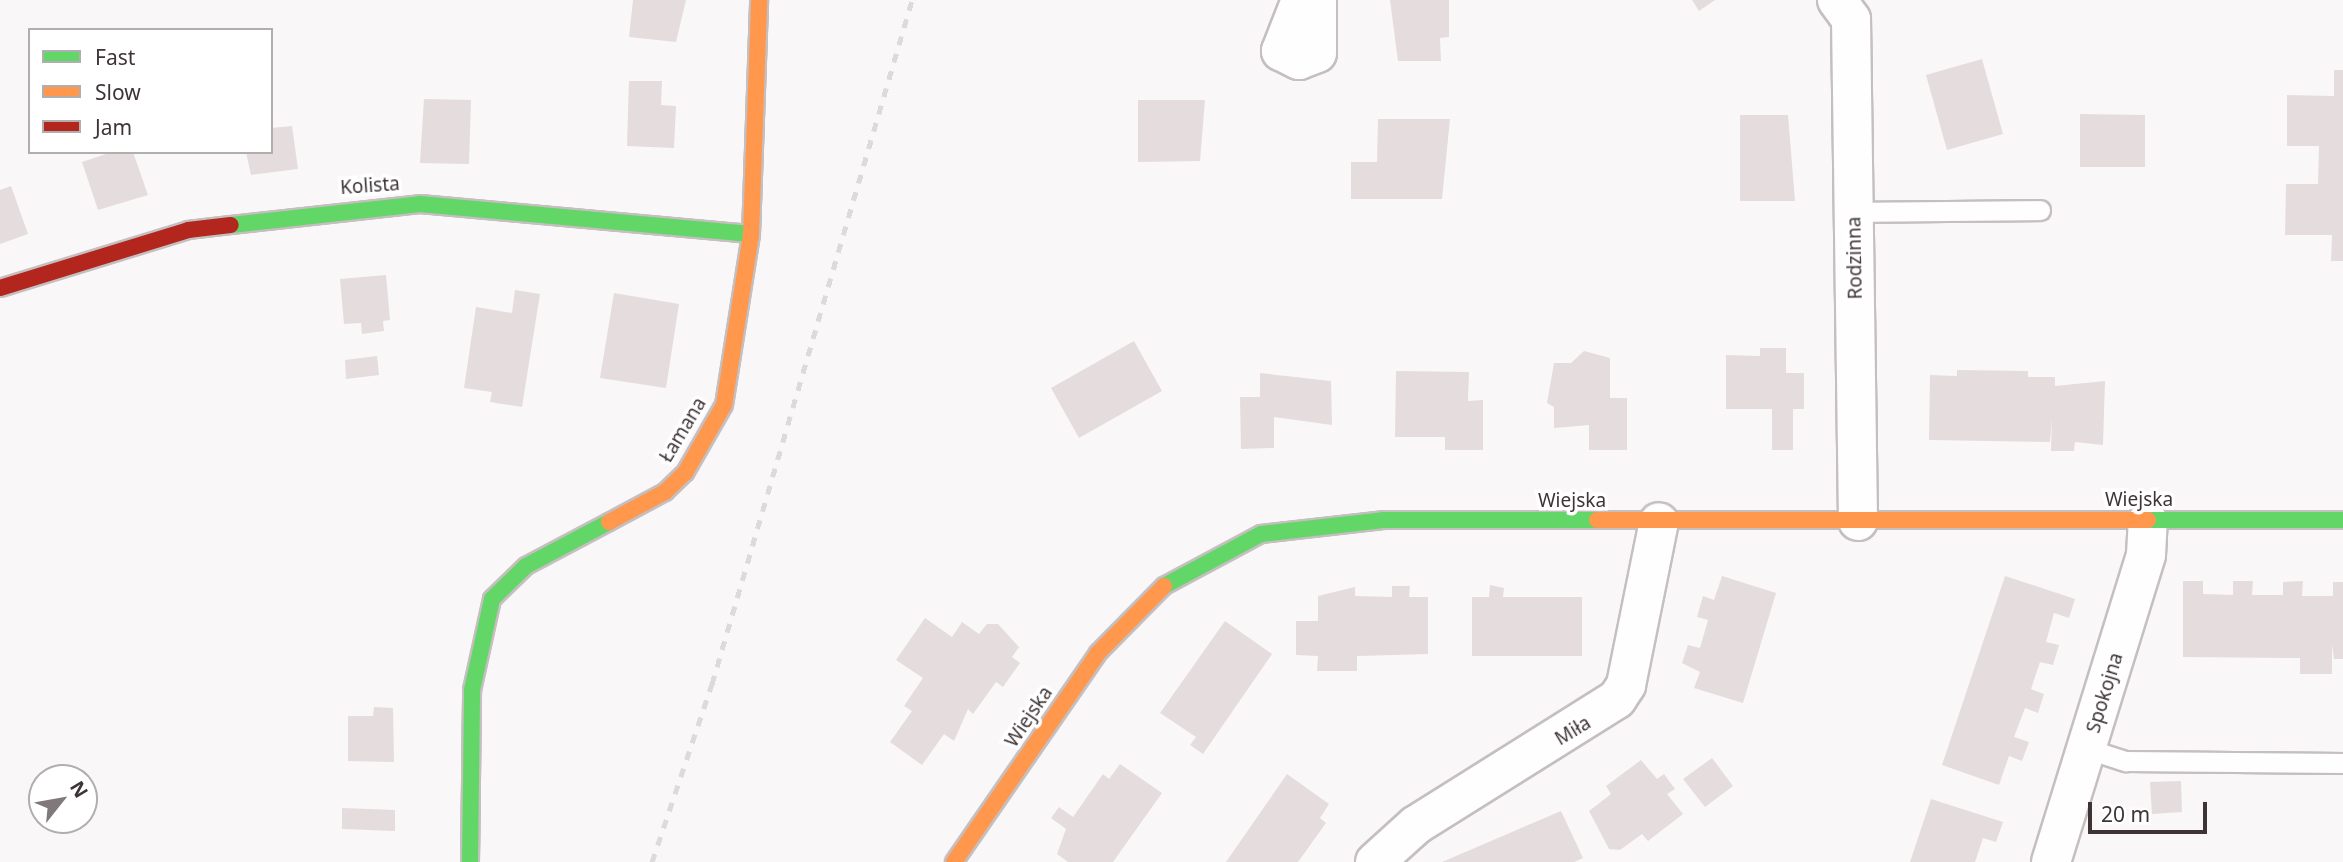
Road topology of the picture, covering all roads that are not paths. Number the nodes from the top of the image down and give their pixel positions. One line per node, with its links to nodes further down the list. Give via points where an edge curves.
1 (759, 0): 7 (street, Łamana)
2 (1301, 0): 3 (street, via 1281,51 1299,60 1317,53)
3 (1317, 0)
4 (1837, 0): 6 (street, Rodzinna, via 1851,19)
5 (2040, 210): 6 (lane)
6 (1854, 212): 10 (street, Rodzinna)
7 (751, 234): 8 (street, Kolista, via 420,204 188,230); 15 (street, Łamana, via 724,405 685,473 635,510 526,566 492,599 472,690)
8 (0, 288)
9 (2343, 520): 11 (street, Wiejska)
10 (1858, 521): 11 (street, Wiejska); 12 (street, Wiejska)
11 (2148, 521): 13 (street, Spokojna, via 2146,555)
12 (1659, 522): 16 (street, Wiejska, via 1341,522 1241,540 1157,590 1098,653); 17 (street, Miła, via 1626,685 1617,699 1416,825)
13 (2088, 749): 14 (lane, via 2126,761); 18 (street, Spokojna)
14 (2343, 763)
15 (470, 862)
16 (954, 862)
17 (1375, 862)
18 (2051, 862)

